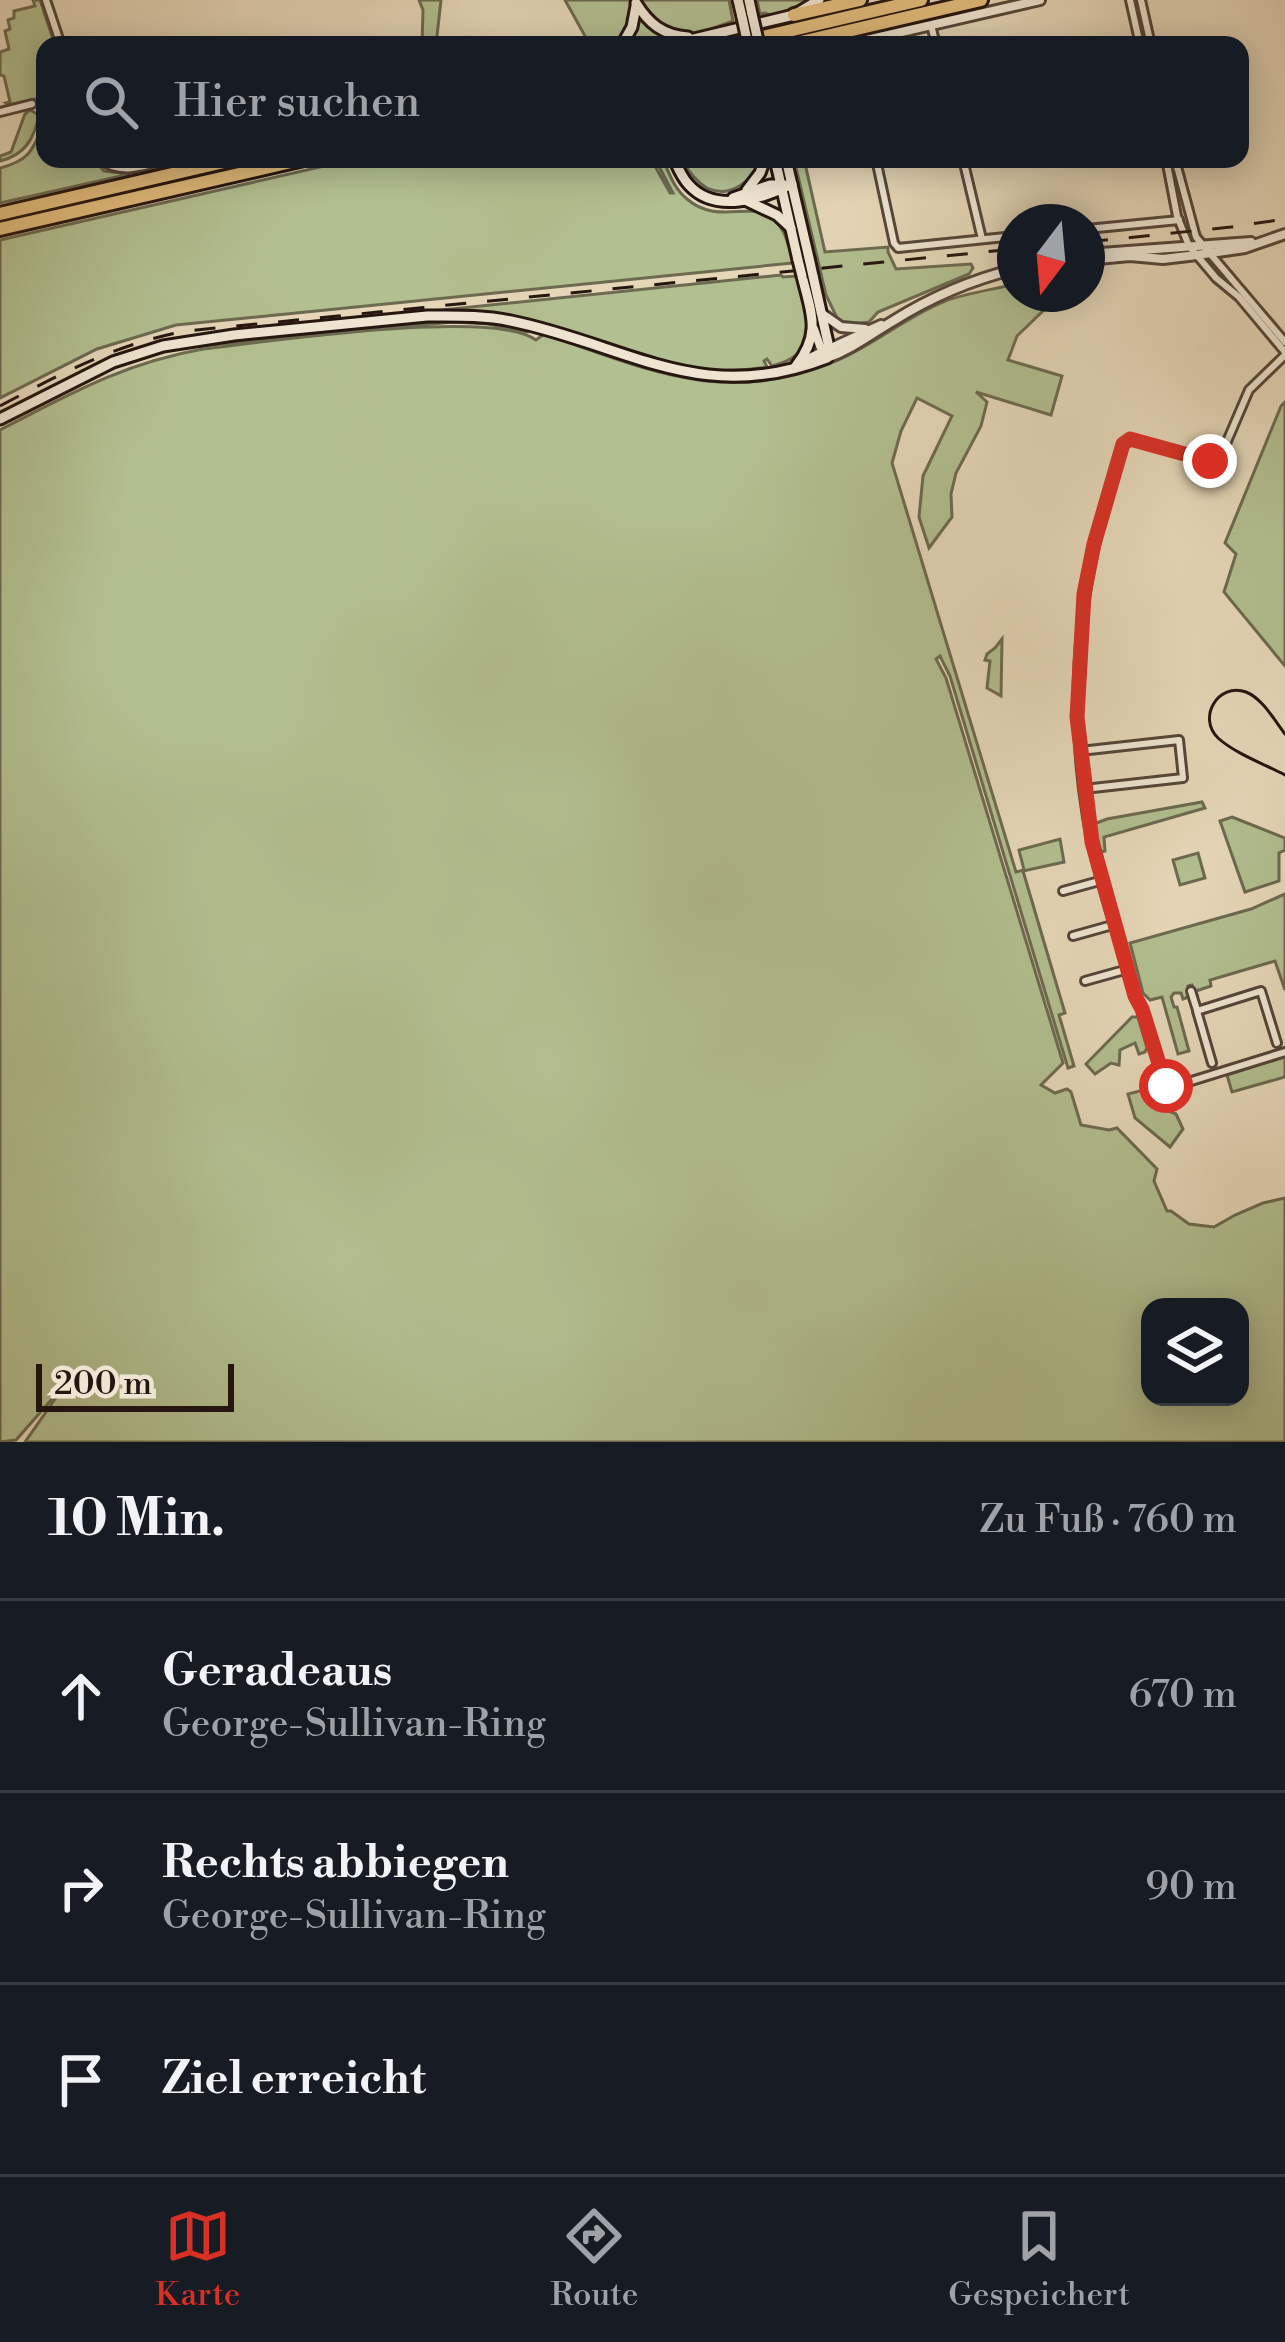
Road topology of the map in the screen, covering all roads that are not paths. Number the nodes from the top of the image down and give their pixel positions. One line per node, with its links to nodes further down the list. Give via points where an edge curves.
1 (46, 0): 15 (street)
2 (738, 0): 12 (main road)
3 (748, 0): 12 (main road)
4 (819, 0): 13 (main road)
5 (860, 0): 13 (highway)
6 (921, 0): 21 (highway)
7 (981, 0): 22 (highway)
8 (1040, 0): 14 (street)
9 (1130, 0): 25 (street)
10 (1141, 0): 26 (street)
11 (636, 1): 16 (main road); 17 (main road, via 647,20)
12 (747, 15): 19 (main road, bridge); 20 (main road, bridge)
13 (794, 15): 18 (main road)
14 (932, 25): 23 (street); 24 (street)
15 (58, 36)
16 (627, 36)
17 (678, 36)
18 (703, 36)
19 (748, 36)
20 (755, 36)
21 (767, 36)
22 (827, 36)
23 (886, 36)
24 (934, 36)
25 (1138, 36)
26 (1149, 36)
27 (32, 104): 28 (street)
28 (0, 112)
29 (198, 168): 41 (highway)
30 (265, 168): 44 (highway)
31 (678, 168): 40 (main road, via 707,197)
32 (762, 168): 40 (main road)
33 (778, 168): 39 (main road)
34 (786, 168): 39 (main road)
35 (878, 168): 48 (street, via 898,248)
36 (965, 168): 48 (street)
37 (1168, 168): 42 (street)
38 (1177, 168): 49 (street)
39 (785, 186): 40 (main road); 45 (main road); 51 (main road)
40 (745, 196): 45 (main road)
41 (0, 214)
42 (1179, 220): 43 (street); 49 (street)
43 (1105, 227)
44 (0, 229)
45 (791, 229): 51 (main road)
46 (1285, 234): 49 (street)
47 (997, 238): 48 (street)
48 (982, 239)
49 (1199, 250): 50 (street); 58 (street); 60 (street)
50 (1105, 256)
51 (804, 259): 53 (main road, bridge)
52 (997, 275): 55 (street)
53 (807, 276): 54 (main road); 57 (main road)
54 (821, 313): 56 (street, via 849,329); 59 (main road)
55 (894, 320): 56 (street); 59 (street, via 855,346)
56 (873, 328): 59 (street)
57 (814, 329): 59 (street); 61 (main road)
58 (1285, 342)
59 (826, 353): 61 (main road)
60 (1285, 357): 63 (street, via 1249,390 1219,460 1130,439 1120,448 1082,612)
61 (796, 365): 62 (main road, via 742,377 683,373 508,320 427,316 163,346 112,362)
62 (0, 419)
63 (1080, 751): 64 (street); 64 (street, via 1179,740 1183,778)
64 (1084, 789): 65 (street)
65 (1103, 880): 66 (street); 67 (street)
66 (1063, 891)
67 (1116, 924): 68 (street); 69 (street)
68 (1073, 936)
69 (1128, 969): 70 (street); 76 (street, via 1166,1086)
70 (1085, 981)
71 (1274, 987): 73 (street)
72 (1191, 991): 74 (street)
73 (1261, 991): 74 (street); 75 (street)
74 (1197, 1011): 77 (street)
75 (1277, 1043)
76 (1285, 1052)
77 (1212, 1063)

